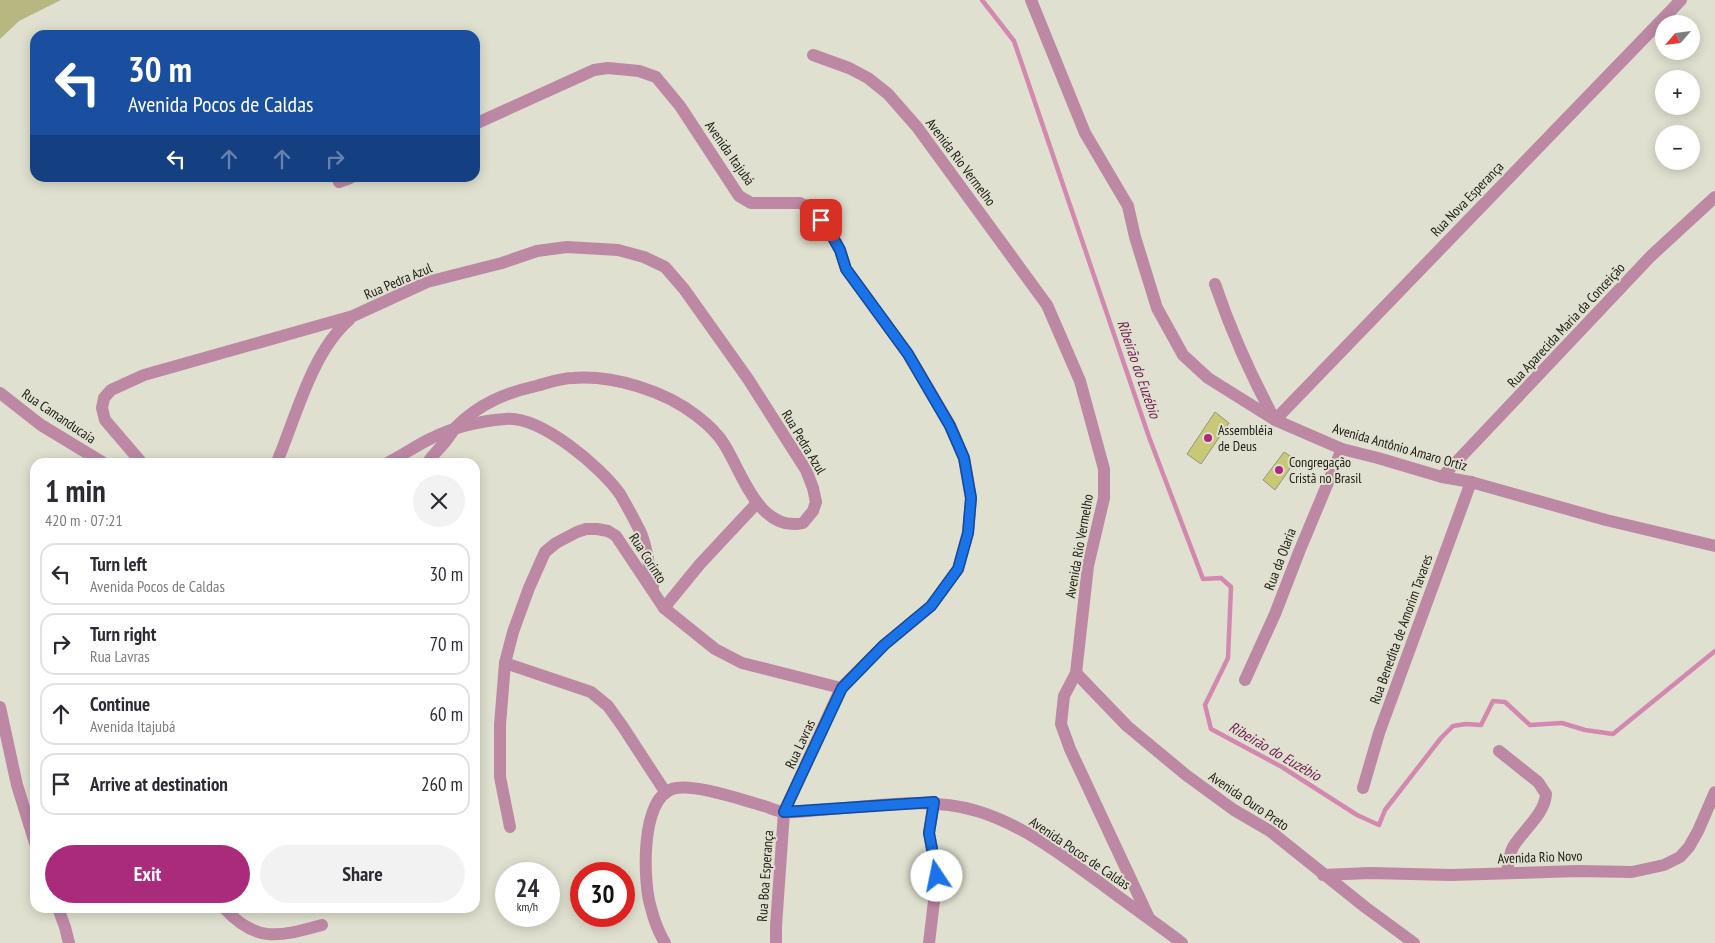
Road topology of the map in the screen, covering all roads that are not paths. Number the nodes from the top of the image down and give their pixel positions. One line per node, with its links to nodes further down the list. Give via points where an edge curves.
1 (1031, 0): 9 (street, Avenida Antônio Amaro Ortiz, via 1085,133 1128,206 1157,308 1168,330 1183,355 1208,378)
2 (1681, 0): 9 (street, Rua Nova Esperança)
3 (813, 55): 24 (street, Avenida Rio Vermelho, via 868,78 888,94 917,127 1047,305 1080,381 1104,468 1104,498 1088,566)
4 (480, 122): 26 (street, Avenida Itajubá, via 594,70 639,70 656,77 667,88 740,196 751,203 800,203 811,209 831,234 846,269 908,354 950,426 964,458 971,498 968,533 958,569 931,606 884,645)
5 (1715, 197): 17 (street, Rua Aparecida Maria da Conceição, via 1651,256)
6 (1215, 284): 9 (street, via 1252,378)
7 (353, 316): 13 (street, Rua Camanducaia, via 144,375 111,390 104,398 105,420); 14 (street, via 330,340 314,368); 19 (street, Rua Pedra Azul, via 427,282 537,251 567,247 618,250 644,256 665,267 684,289 748,380 806,470 816,502 813,512 803,523 788,524 774,519)
8 (0, 393): 12 (street, Rua Camanducaia, via 41,425)
9 (1275, 420): 11 (street, Avenida Antônio Amaro Ortiz)
10 (456, 428): 15 (street); 16 (street, Rua Pedra Azul); 19 (street, Rua Pedra Azul, via 476,409 517,390 571,378 628,383 668,398 698,416 723,442); 21 (street, via 507,418 529,423 560,439 594,465 619,493 641,533)
11 (1342, 449): 17 (street, Avenida Antônio Amaro Ortiz); 25 (street, Rua da Olaria, via 1276,614)
12 (95, 458)
13 (138, 458)
14 (279, 458)
15 (396, 458)
16 (431, 458)
17 (1442, 477): 18 (street, Avenida Antônio Amaro Ortiz)
18 (1471, 482): 20 (street, Avenida Antônio Amaro Ortiz, via 1606,520); 29 (street, Rua Benedita de Amorim Tavares, via 1379,733)
19 (757, 503): 22 (street)
20 (1715, 546)
21 (656, 596): 22 (street, Rua Corinto); 23 (street, Rua Corinto, via 616,536 597,529 577,532 545,552 529,588)
22 (664, 608): 26 (street, Rua Corinto, via 715,649 742,663)
23 (505, 663): 31 (street, via 591,692 608,706); 35 (street, Rua Corinto, via 500,777)
24 (1076, 673): 37 (street, Avenida Ouro Preto, via 1127,726 1186,775 1270,831); 40 (street, Avenida Rio Vermelho, via 1064,696 1061,724)
25 (1245, 680)
26 (842, 688): 33 (street, Rua Lavras)
27 (0, 707): 34 (street, via 17,785)
28 (1499, 751): 36 (street, via 1538,782 1546,794 1542,806 1513,847)
29 (1363, 788)
30 (1715, 792): 36 (street, Avenida Rio Novo, via 1689,847 1664,865 1632,872)
31 (666, 793): 33 (street, Avenida Pocos de Caldas, via 672,789 698,789); 44 (street, via 655,806 647,832 646,864 650,908)
32 (934, 802): 33 (street, Avenida Pocos de Caldas); 40 (street, Avenida Pocos de Caldas, via 978,811 1020,830 1054,850); 46 (street, via 929,833 937,876)
33 (784, 812): 45 (street, Rua Boa Esperança)
34 (30, 826)
35 (510, 827)
36 (1507, 873): 37 (street, Avenida Rio Novo)
37 (1323, 875): 48 (street, Avenida Ouro Preto)
38 (60, 913): 43 (street)
39 (228, 913): 42 (street, via 240,928)
40 (1149, 918): 47 (street, Avenida Pocos de Caldas)
41 (322, 925): 42 (street)
42 (260, 940)
43 (69, 943)
44 (665, 943)
45 (776, 943)
46 (929, 943)
47 (1182, 943)
48 (1414, 943)

